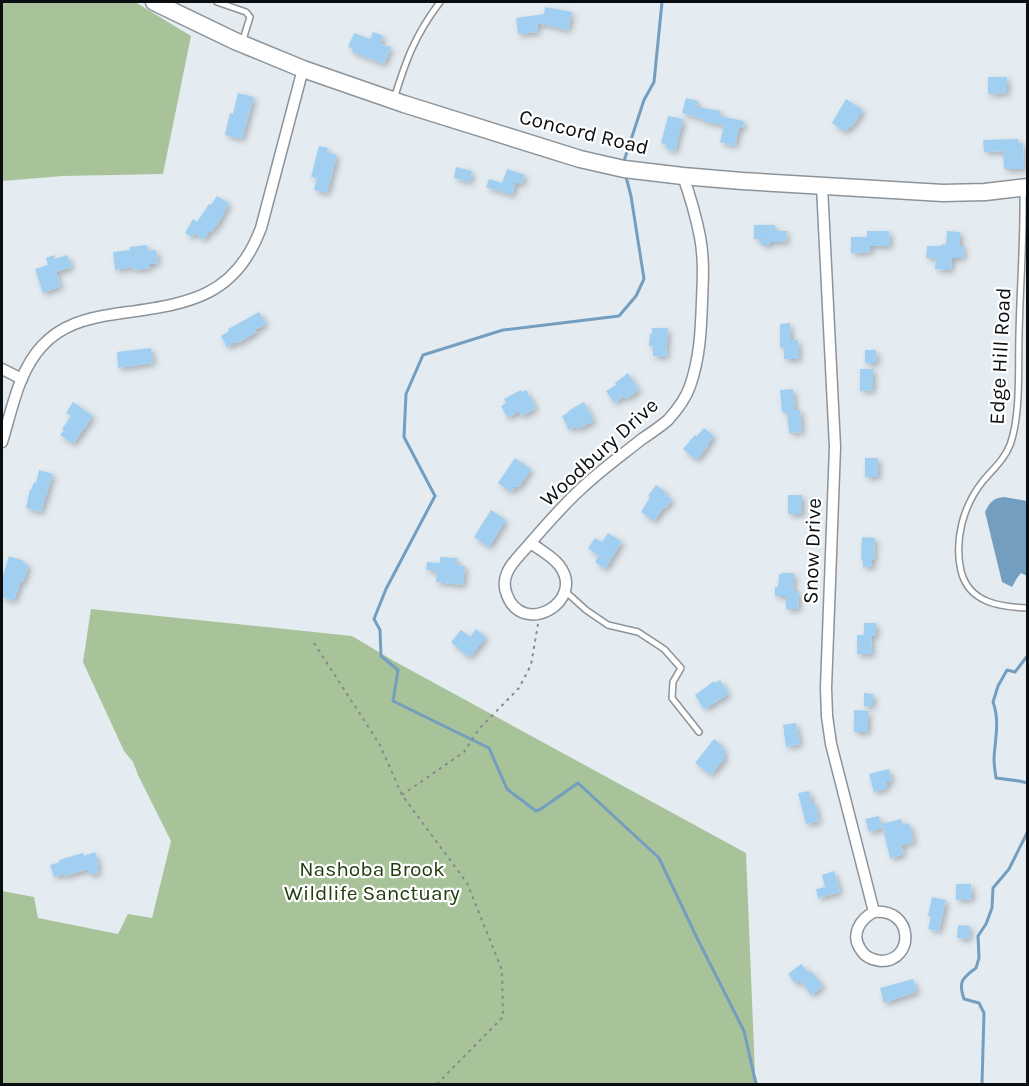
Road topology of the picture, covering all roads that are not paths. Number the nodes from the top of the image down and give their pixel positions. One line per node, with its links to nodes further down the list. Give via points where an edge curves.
1 (154, 2): 4 (main road, Concord Road)
2 (217, 2): 4 (lane, via 250,17)
3 (440, 2): 6 (lane, via 411,47)
4 (242, 44): 5 (main road, Concord Road)
5 (303, 69): 6 (main road, Concord Road); 11 (street, via 261,228 237,270 194,299 70,325 41,347)
6 (394, 101): 7 (main road, Concord Road, via 580,159)
7 (683, 176): 8 (main road, Concord Road); 13 (street, Woodbury Drive, via 694,209 704,266 702,325 690,387 667,421 581,489)
8 (822, 186): 9 (main road, Concord Road, via 943,193); 17 (street, Snow Drive, via 835,447 827,716)
9 (1025, 188): 15 (lane, Edge Hill Road, via 1015,423 1005,457 972,496 958,549 966,586 980,598 1012,608)
10 (2, 369): 11 (street)
11 (22, 379): 12 (street)
12 (2, 442)
13 (531, 543): 14 (street, via 559,566); 14 (street, Woodbury Drive, via 506,573 509,600 522,612 539,614 555,607)
14 (565, 591): 16 (lane, via 608,625 638,632 664,649 681,668 672,698)
15 (1028, 608)
16 (699, 732)
17 (874, 912): 17 (street, via 890,913 903,924 903,948 891,959 867,957 858,944 857,928)

